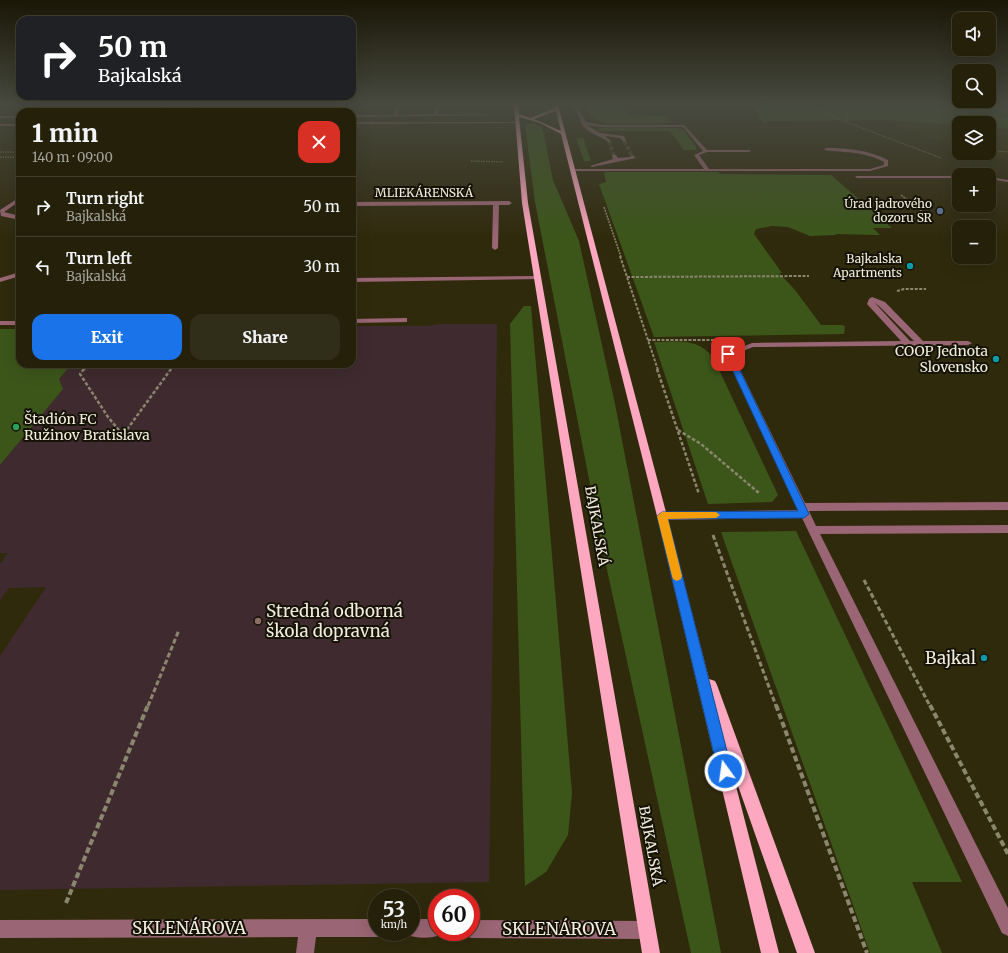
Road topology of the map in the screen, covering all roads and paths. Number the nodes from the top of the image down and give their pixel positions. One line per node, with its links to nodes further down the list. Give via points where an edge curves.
1 (520, 149): 43 (main road, BAJKALSKÁ, via 525,203)
2 (568, 149): 20 (main road)
3 (835, 149): 21 (street, via 862,151 878,156 886,161 886,166 870,170)
4 (918, 149): 16 (path)
5 (706, 151): 6 (street); 21 (street, via 696,155)
6 (749, 151)
7 (998, 151): 11 (path)
8 (0, 152): 9 (path)
9 (12, 152): 10 (path); 13 (path)
10 (16, 152)
11 (1008, 152)
12 (632, 156): 20 (street, via 634,158 615,158)
13 (1, 157): 14 (path)
14 (5, 157): 15 (path); 17 (path)
15 (16, 157)
16 (941, 158)
17 (0, 160)
18 (472, 161): 19 (path)
19 (505, 162)
20 (573, 170): 21 (street); 62 (main road)
21 (708, 170)
22 (857, 177): 23 (street)
23 (952, 177)
24 (996, 179): 25 (street)
25 (1008, 181)
26 (898, 193): 37 (path, via 932,219)
27 (602, 201): 42 (path)
28 (16, 203): 33 (street)
29 (496, 203): 30 (street, MLIEKÁRENSKÁ); 31 (street, MLIEKÁRENSKÁ); 39 (street)
30 (509, 203)
31 (356, 204)
32 (0, 207): 33 (street)
33 (9, 207): 34 (street); 35 (street, via 1,212 3,215)
34 (16, 207)
35 (16, 218)
36 (16, 219): 38 (street)
37 (907, 219)
38 (0, 220)
39 (495, 248)
40 (16, 275): 44 (street)
41 (809, 276): 42 (path)
42 (627, 277): 57 (path)
43 (537, 278): 45 (street); 73 (main road, BAJKALSKÁ)
44 (0, 280)
45 (356, 280)
46 (926, 288): 47 (path)
47 (893, 292)
48 (404, 320): 49 (street)
49 (356, 321)
50 (0, 323): 51 (street)
51 (16, 323)
52 (968, 343): 54 (street)
53 (908, 344): 54 (street); 54 (street, via 871,304 872,299 882,304); 59 (street, via 752,345 728,354)
54 (920, 344)
55 (85, 368): 56 (path, via 80,374 122,435)
56 (171, 369)
57 (678, 430): 60 (path, via 701,444); 61 (path)
58 (1008, 506): 59 (street)
59 (803, 510): 60 (street); 64 (street)
60 (784, 514): 61 (street)
61 (706, 515): 62 (street); 79 (path)
62 (662, 516): 66 (main road)
63 (1008, 529): 64 (street)
64 (812, 530): 67 (street)
65 (179, 630): 71 (path)
66 (691, 634): 77 (main road); 78 (main road)
67 (1008, 927)
68 (308, 928): 69 (street, SKLENÁROVA); 71 (street, SKLENÁROVA); 74 (street)
69 (368, 928)
70 (0, 929): 71 (street, SKLENÁROVA)
71 (55, 929)
72 (480, 929): 73 (street, SKLENÁROVA)
73 (647, 930): 75 (main road); 76 (main road, BAJKALSKÁ)
74 (305, 953)
75 (648, 953)
76 (651, 953)
77 (770, 953)
78 (806, 953)
79 (867, 953)

